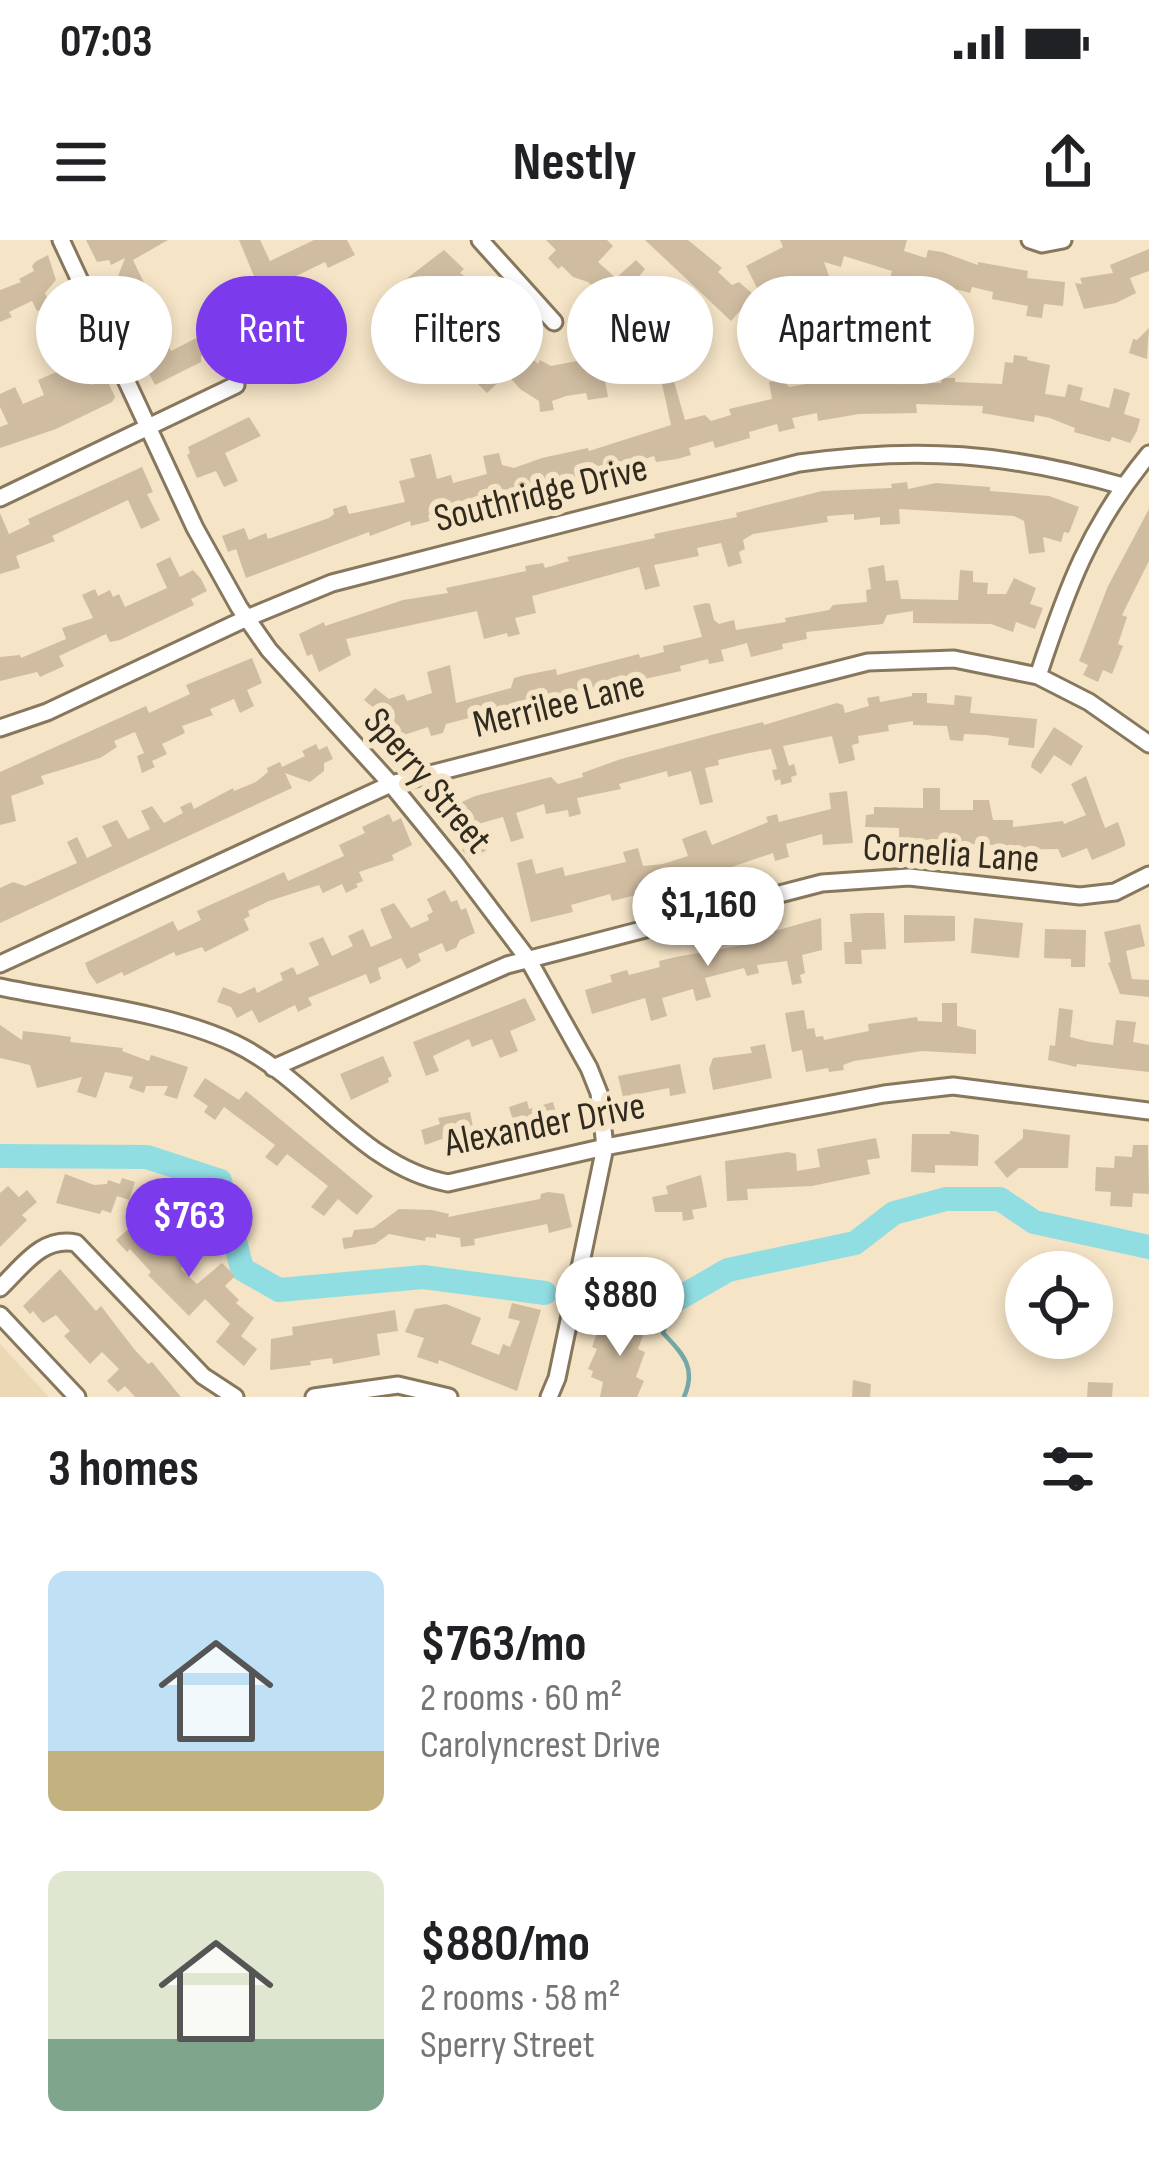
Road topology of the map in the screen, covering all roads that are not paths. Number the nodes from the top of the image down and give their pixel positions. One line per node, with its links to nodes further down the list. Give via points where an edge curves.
1 (61, 240): 7 (street, Sperry Street)
2 (480, 240): 5 (street)
3 (1030, 240): 4 (street)
4 (1063, 240)
5 (554, 322)
6 (236, 385): 7 (street)
7 (149, 426): 10 (street); 11 (street, Sperry Street)
8 (1149, 454): 9 (street)
9 (1123, 485): 11 (street, Southridge Drive, via 950,452 799,463 408,562); 12 (street, via 1068,585)
10 (0, 498)
11 (247, 618): 13 (street, Southridge Drive); 15 (street, Sperry Street)
12 (1039, 676): 14 (street, Merrilee Lane); 15 (street, Merrilee Lane, via 954,659 868,662)
13 (0, 728)
14 (1149, 744)
15 (391, 784): 17 (street, Sperry Street); 18 (street, Merrilee Lane)
16 (1149, 875): 17 (street, Cornelia Lane, via 1115,892 1080,896 909,877 850,879)
17 (528, 959): 20 (street, Cornelia Lane); 22 (street, Sperry Street, via 589,1068)
18 (0, 964)
19 (0, 987): 20 (street, Alexander Drive, via 189,1026)
20 (273, 1068): 22 (street, Alexander Drive, via 391,1163 423,1178 472,1181)
21 (1149, 1112): 22 (street, Alexander Drive, via 953,1086)
22 (605, 1147): 29 (street, Sperry Street)
23 (0, 1288): 26 (street, via 47,1244 76,1243 203,1376)
24 (0, 1315): 25 (street)
25 (77, 1397)
26 (235, 1397)
27 (314, 1397): 28 (street, via 398,1385)
28 (449, 1397)
29 (549, 1397)

